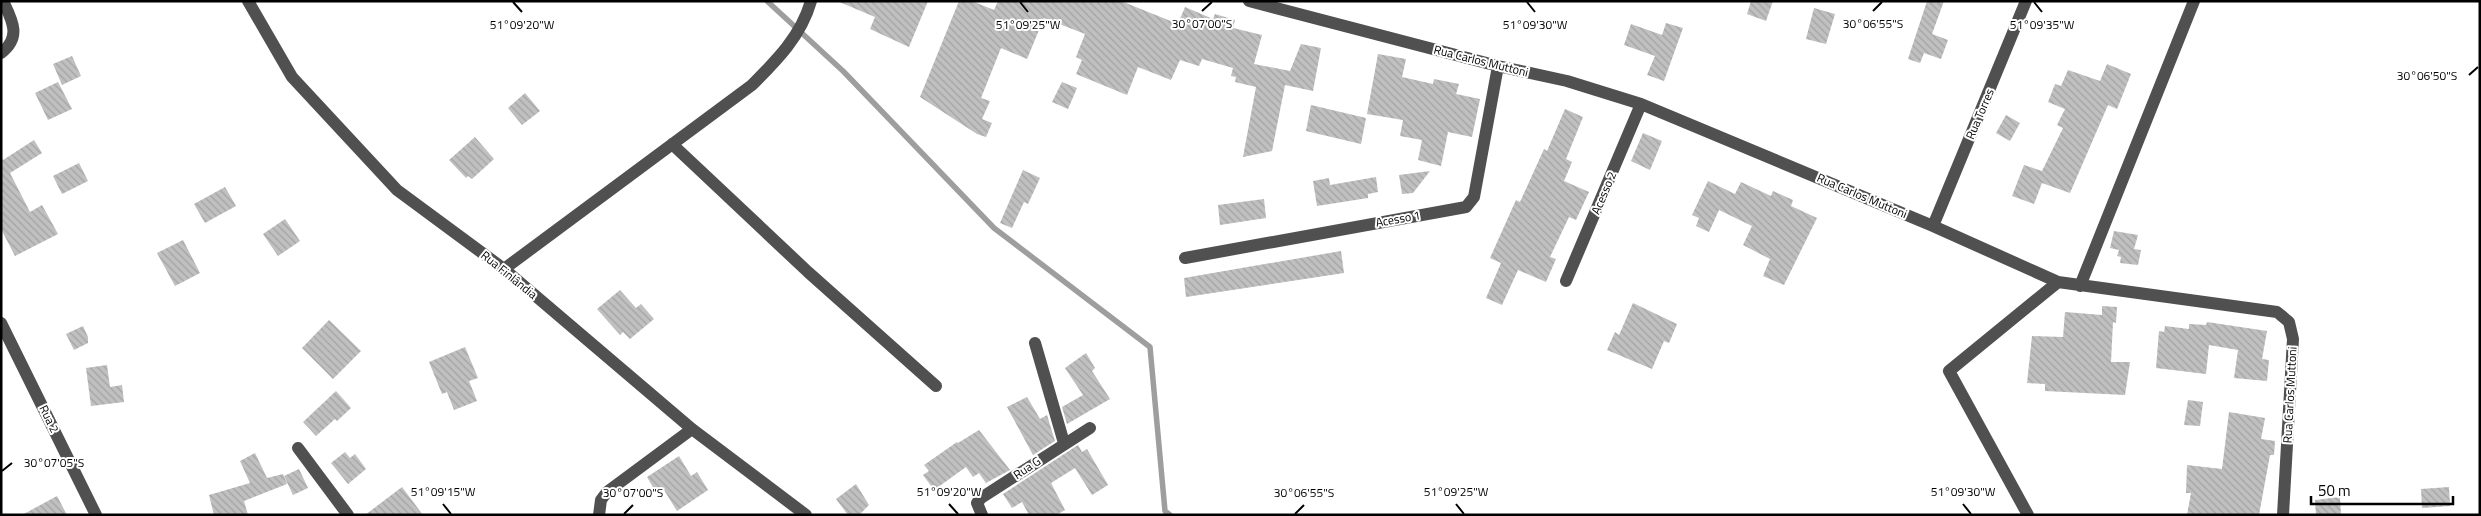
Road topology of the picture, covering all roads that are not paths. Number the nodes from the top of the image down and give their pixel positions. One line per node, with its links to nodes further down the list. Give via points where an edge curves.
1 (2, 1): 9 (street, via 15,26 7,49)
2 (248, 1): 15 (street, Rua Finlândia, via 292,77 397,190)
3 (811, 1): 12 (street, via 808,14 788,49 752,85)
4 (1249, 1): 8 (street, Rua Carlos Muttoni)
5 (1300, 1): 8 (street)
6 (2026, 1): 13 (street, Rua Torres)
7 (2194, 1): 18 (street)
8 (1294, 13): 10 (street, Rua Carlos Muttoni)
9 (1, 53)
10 (1498, 66): 11 (street, Rua Carlos Muttoni, via 1567,81); 14 (street, Acesso 1, via 1474,197 1466,207)
11 (1641, 104): 13 (street, Rua Carlos Muttoni); 16 (street, Acesso 2)
12 (672, 144): 15 (street); 21 (street)
13 (1933, 226): 17 (street, Rua Carlos Muttoni)
14 (1185, 258)
15 (504, 269): 23 (street, Rua Finlândia)
16 (1566, 281)
17 (2058, 282): 18 (street, Rua Carlos Muttoni); 31 (street, via 1949,371)
18 (2080, 286): 32 (street, Rua Carlos Muttoni, via 2277,312 2290,322 2293,339)
19 (1, 323): 26 (street, Rua 2)
20 (1035, 343): 24 (street)
21 (936, 386)
22 (1090, 428): 24 (street)
23 (692, 429): 28 (street, via 607,492 601,500); 29 (street, Rua Finlândia)
24 (1064, 443): 30 (street, Rua G, via 981,498 976,503)
25 (298, 448): 27 (street)
26 (96, 515)
27 (348, 515)
28 (599, 515)
29 (806, 515)
30 (982, 515)
31 (2028, 515)
32 (2283, 515)

